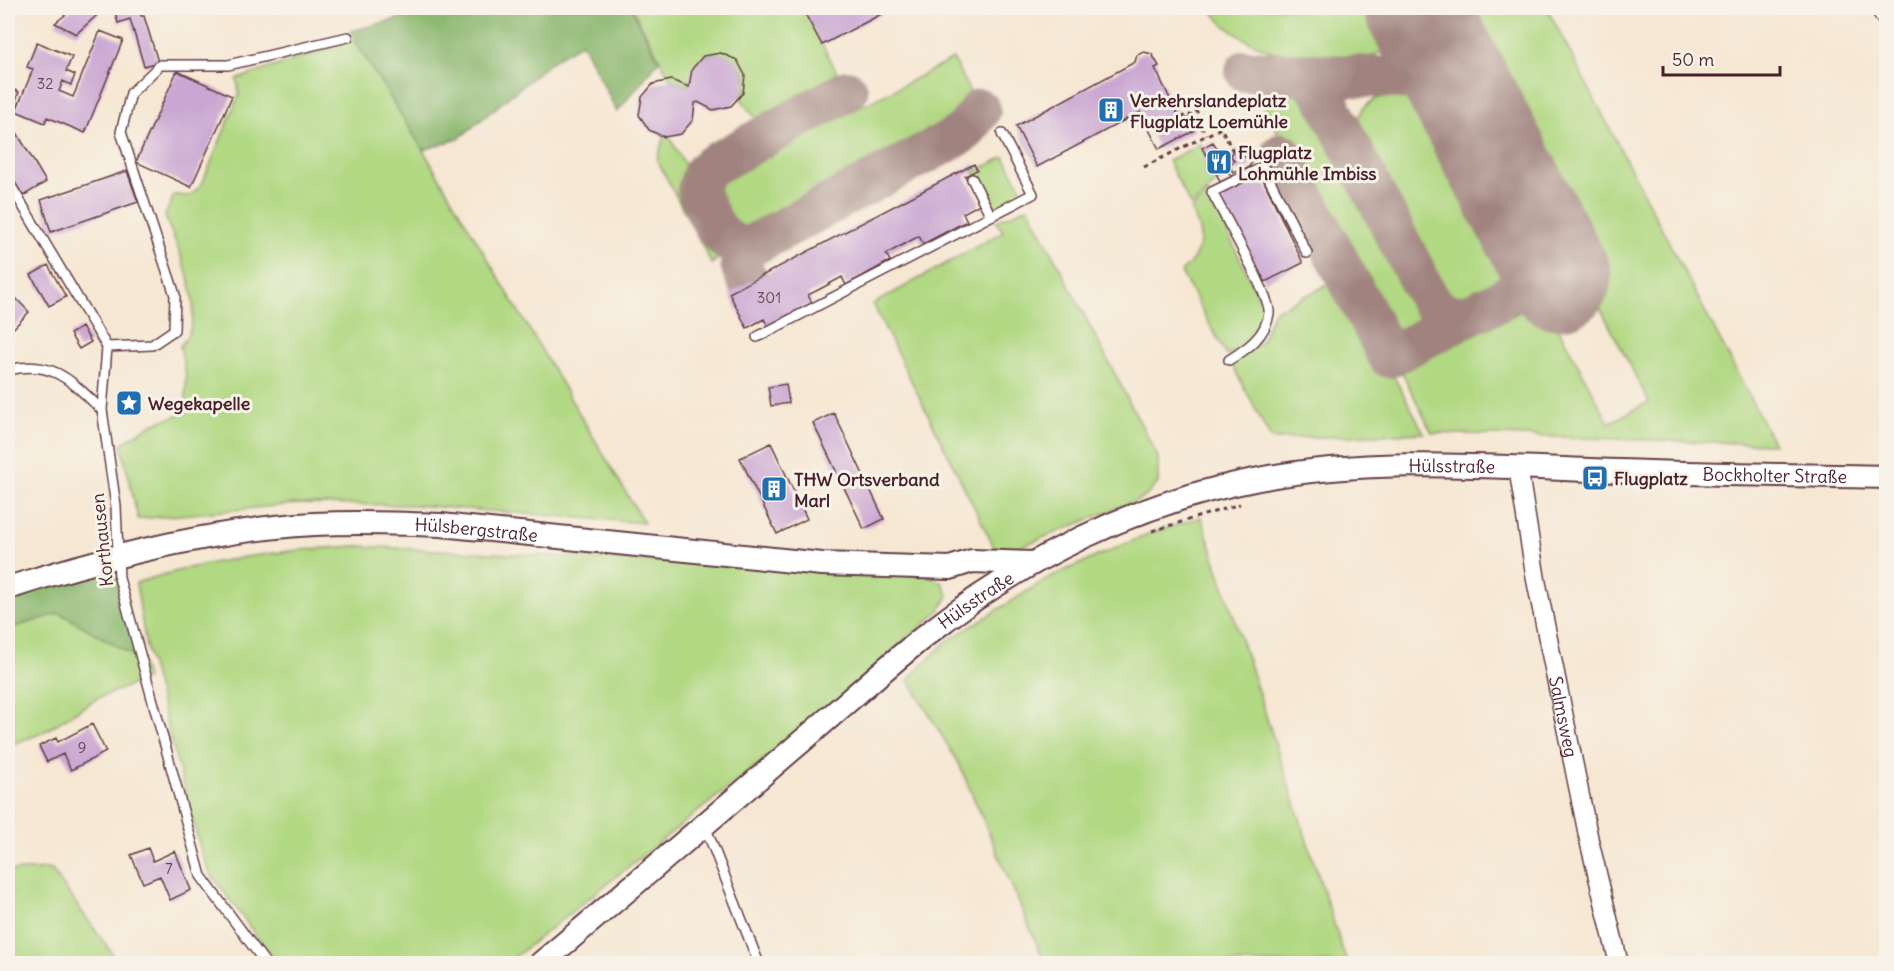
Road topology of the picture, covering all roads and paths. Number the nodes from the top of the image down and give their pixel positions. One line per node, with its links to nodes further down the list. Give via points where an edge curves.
1 (1880, 8): 2 (street)
2 (1887, 18)
3 (348, 37): 16 (lane, via 228,65 160,65 131,93 121,132 175,295 174,330 152,345)
4 (1192, 101): 5 (path)
5 (1196, 117): 6 (path, via 1187,114); 8 (path)
6 (1181, 118)
7 (1002, 134): 13 (lane, via 1033,194)
8 (1206, 135): 9 (path, via 1221,128); 10 (path)
9 (1233, 151)
10 (1144, 167)
11 (972, 179): 13 (lane)
12 (8, 181): 16 (lane)
13 (991, 216): 15 (lane)
14 (1306, 252): 17 (lane, via 1263,167 1212,192 1269,306 1258,339)
15 (757, 338)
16 (107, 346): 19 (lane, Korthausen)
17 (1228, 360)
18 (8, 370): 19 (lane, via 27,365 59,372)
19 (102, 410): 24 (lane, Korthausen)
20 (1518, 467): 21 (street, Bockholter Straße); 25 (street, Hülsstraße, via 1396,466 1258,479 1126,518); 33 (street, Salmsweg, via 1536,580 1589,840)
21 (1887, 477)
22 (1241, 504): 23 (path)
23 (1149, 532)
24 (120, 555): 26 (street, Hülsbergstraße, via 277,527 384,523 441,525 822,564); 27 (street, Hülsbergstraße); 30 (lane, Korthausen, via 119,578 201,876)
25 (1033, 563): 26 (street, Hülsbergstraße, via 972,561); 28 (street, Hülsstraße)
26 (950, 568): 28 (street)
27 (8, 588)
28 (974, 600): 29 (street, Hülsstraße, via 926,636)
29 (704, 825): 31 (street, Hülsstraße); 32 (lane)
30 (266, 963)
31 (540, 963)
32 (759, 963)
33 (1619, 963)

